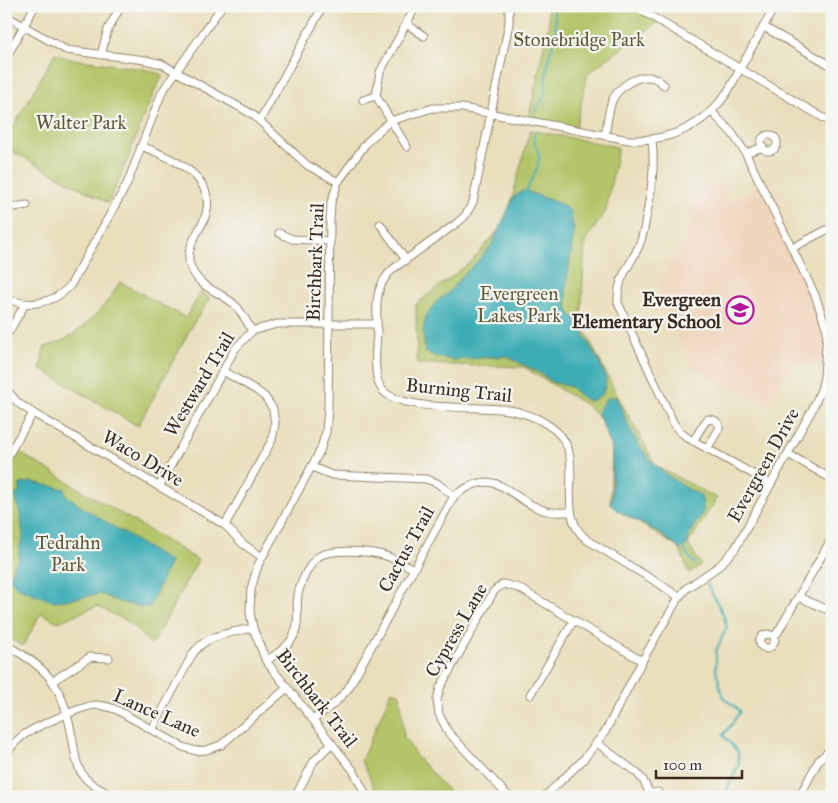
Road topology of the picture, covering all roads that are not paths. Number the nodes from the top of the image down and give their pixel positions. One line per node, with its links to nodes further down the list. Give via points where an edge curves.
1 (35, 6): 11 (street)
2 (121, 6): 14 (street, via 108,30)
3 (222, 6): 18 (street)
4 (323, 6): 24 (street)
5 (416, 6): 10 (street)
6 (509, 6): 23 (street, Burning Trail, via 509,23)
7 (634, 6): 17 (street)
8 (775, 6): 12 (street, Birchbark Trail)
9 (6, 16): 11 (street)
10 (407, 24): 13 (street); 20 (street, via 380,72)
11 (24, 26): 14 (street, via 66,50); 15 (street)
12 (764, 27): 16 (street); 17 (street, Birchbark Trail)
13 (424, 36)
14 (101, 55): 18 (street, via 153,61)
15 (6, 58)
16 (832, 66)
17 (740, 69): 22 (street, Birchbark Trail); 26 (street)
18 (176, 72): 24 (street); 29 (street, via 159,98)
19 (664, 85): 27 (street, via 654,78 645,78 622,87 612,101)
20 (376, 96): 21 (street); 25 (street)
21 (363, 100)
22 (711, 111): 28 (street, Birchbark Trail, via 687,128); 32 (street, Evergreen Drive)
23 (491, 114): 25 (street, Birchbark Trail, via 439,107); 27 (street, Birchbark Trail); 41 (street, Burning Trail, via 469,210 458,223)
24 (260, 120): 33 (street, via 307,165)
25 (390, 121): 30 (street); 33 (street, Birchbark Trail, via 367,142)
26 (832, 123)
27 (605, 136): 28 (street, Birchbark Trail)
28 (652, 140): 54 (street, via 654,170 643,235 620,280 618,303 672,422)
29 (141, 146): 43 (street, via 125,189 70,286 50,300); 47 (street, via 187,169 201,182 207,206 192,242 189,263 201,283 235,305)
30 (407, 147)
31 (763, 147): 32 (street)
32 (746, 153): 40 (street, Evergreen Drive)
33 (338, 182): 39 (street, Birchbark Trail, via 331,208)
34 (6, 203): 35 (street, via 14,207)
35 (27, 205)
36 (380, 224): 41 (street)
37 (832, 227): 40 (street)
38 (279, 233): 39 (street, via 292,239)
39 (330, 241): 44 (street, Birchbark Trail)
40 (792, 248): 46 (street, Evergreen Drive)
41 (406, 260): 45 (street, Burning Trail, via 382,282 377,297)
42 (6, 298): 43 (street)
43 (25, 304): 48 (street)
44 (329, 324): 45 (street, Westward Trail); 47 (street, Westward Trail, via 277,324); 58 (street, Birchbark Trail, via 327,425)
45 (377, 324): 63 (street, Burning Trail, via 376,362 379,383 386,394 410,404 509,410 537,419 556,431 569,450)
46 (829, 330): 51 (street, Evergreen Drive)
47 (252, 331): 49 (street, Westward Trail, via 238,344)
48 (6, 337)
49 (223, 371): 61 (street, Westward Trail); 64 (street, via 265,397 273,409 275,424 272,440)
50 (6, 389): 53 (street, Waco Drive)
51 (821, 390): 52 (street); 56 (street, Evergreen Drive)
52 (832, 394)
53 (33, 413): 57 (street); 61 (street, Waco Drive)
54 (693, 441): 55 (street); 55 (street, via 705,422 714,420 719,429)
55 (707, 449): 60 (street)
56 (788, 454): 59 (street); 60 (street, Evergreen Drive)
57 (6, 459)
58 (312, 467): 62 (street, via 332,475 426,479 438,483); 66 (street, Birchbark Trail)
59 (832, 478)
60 (771, 484): 68 (street, Evergreen Drive, via 731,555)
61 (159, 487): 64 (street, Waco Drive)
62 (454, 496): 63 (street, Cactus Trail, via 474,483 489,483 502,486 541,509); 67 (street, Cactus Trail)
63 (570, 512): 68 (street, Burning Trail, via 576,528 587,540)
64 (225, 526): 66 (street, Waco Drive, via 243,544)
65 (832, 538): 69 (street)
66 (262, 556): 72 (street, Birchbark Trail, via 251,589)
67 (414, 569): 76 (street, via 379,554 342,552 318,557 298,591 298,626 292,639); 82 (street, Cactus Trail, via 344,694)
68 (679, 597): 77 (street, Evergreen Drive)
69 (799, 597): 70 (street); 73 (street)
70 (832, 612)
71 (574, 620): 77 (street, Cypress Lane); 80 (street); 93 (street, Cypress Lane, via 520,588 503,584 490,596 440,688 438,706 445,727)
72 (253, 628): 76 (street, Birchbark Trail); 83 (street, via 216,636 198,647)
73 (774, 636)
74 (6, 645): 78 (street, via 38,664)
75 (109, 658): 78 (street, via 90,657)
76 (266, 661): 79 (street, Birchbark Trail)
77 (642, 661): 85 (street, Evergreen Drive)
78 (54, 681): 81 (street)
79 (287, 688): 82 (street, Birchbark Trail); 83 (street, Lance Lane, via 211,750 188,749)
80 (530, 694)
81 (68, 715): 83 (street, Lance Lane, via 94,705 104,706); 87 (street, Lance Lane, via 25,734); 90 (street, via 77,765 82,774)
82 (313, 720): 84 (street, Birchbark Trail)
83 (152, 730)
84 (332, 743): 91 (street, via 314,761); 92 (street, Birchbark Trail, via 357,776)
85 (597, 744): 89 (street, via 637,772); 94 (street, Evergreen Drive)
86 (832, 748): 95 (street, via 819,760)
87 (6, 755)
88 (658, 792): 89 (street)
89 (650, 795)
90 (114, 797)
91 (295, 797)
92 (367, 797)
93 (510, 797)
94 (544, 797)
95 (798, 797)

